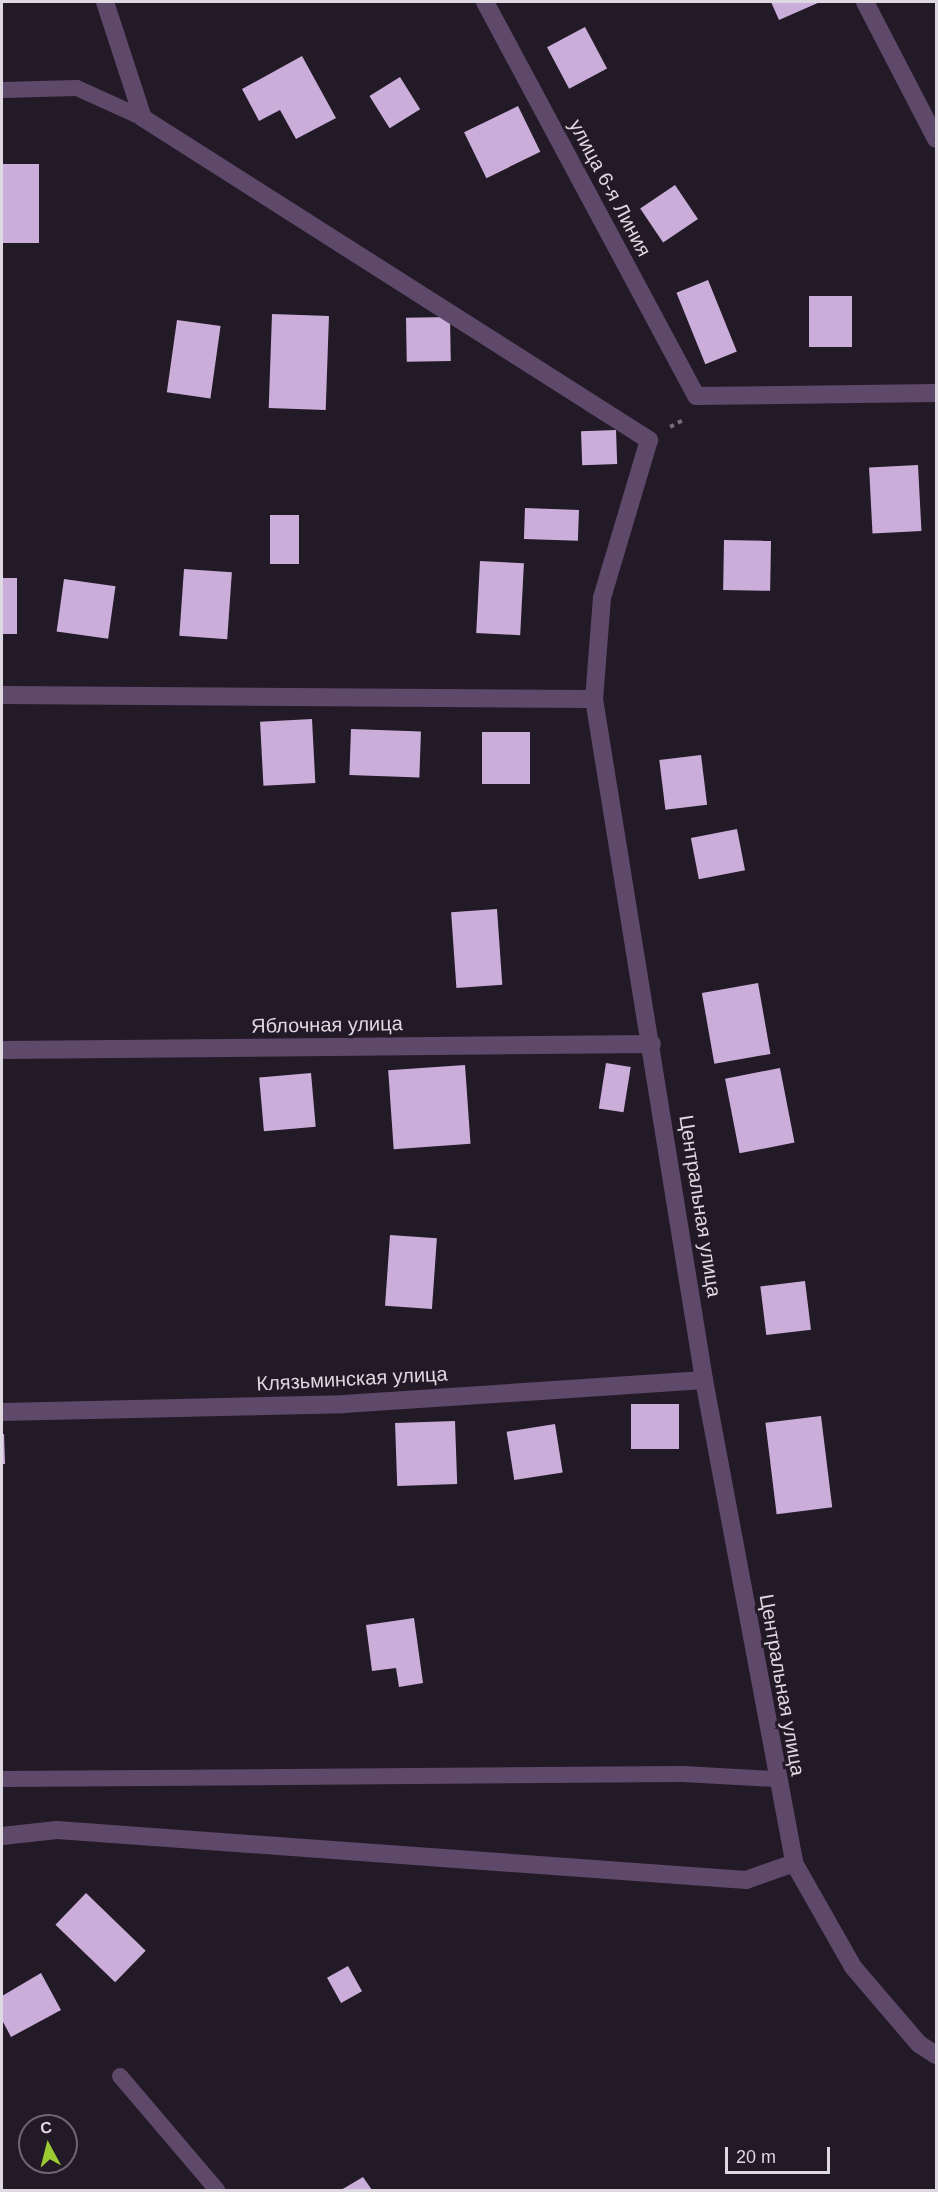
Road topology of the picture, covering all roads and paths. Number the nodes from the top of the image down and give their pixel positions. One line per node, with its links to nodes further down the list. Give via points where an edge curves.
1 (105, 2): 5 (street)
2 (485, 2): 8 (street, улица 6-я Линия)
3 (865, 2): 6 (street)
4 (2, 90): 5 (lane, via 77,88)
5 (143, 118): 9 (street)
6 (936, 139)
7 (936, 393): 8 (street)
8 (696, 396): 9 (path, via 695,413)
9 (649, 440): 11 (street, Центральная улица, via 602,598)
10 (2, 695): 11 (street)
11 (594, 699): 12 (street, Центральная улица)
12 (652, 1044): 13 (street, Яблочная улица); 14 (street, Центральная улица)
13 (2, 1050)
14 (704, 1380): 15 (street, Клязьминская улица, via 344,1404); 17 (street, Центральная улица)
15 (2, 1412)
16 (2, 1779): 17 (lane, via 684,1774)
17 (776, 1779): 19 (street, Центральная улица)
18 (2, 1836): 19 (street, via 57,1830 746,1880)
19 (794, 1863): 20 (street, Центральная улица, via 853,1968 919,2044)
20 (936, 2055)
21 (120, 2076): 22 (lane)
22 (217, 2190)

